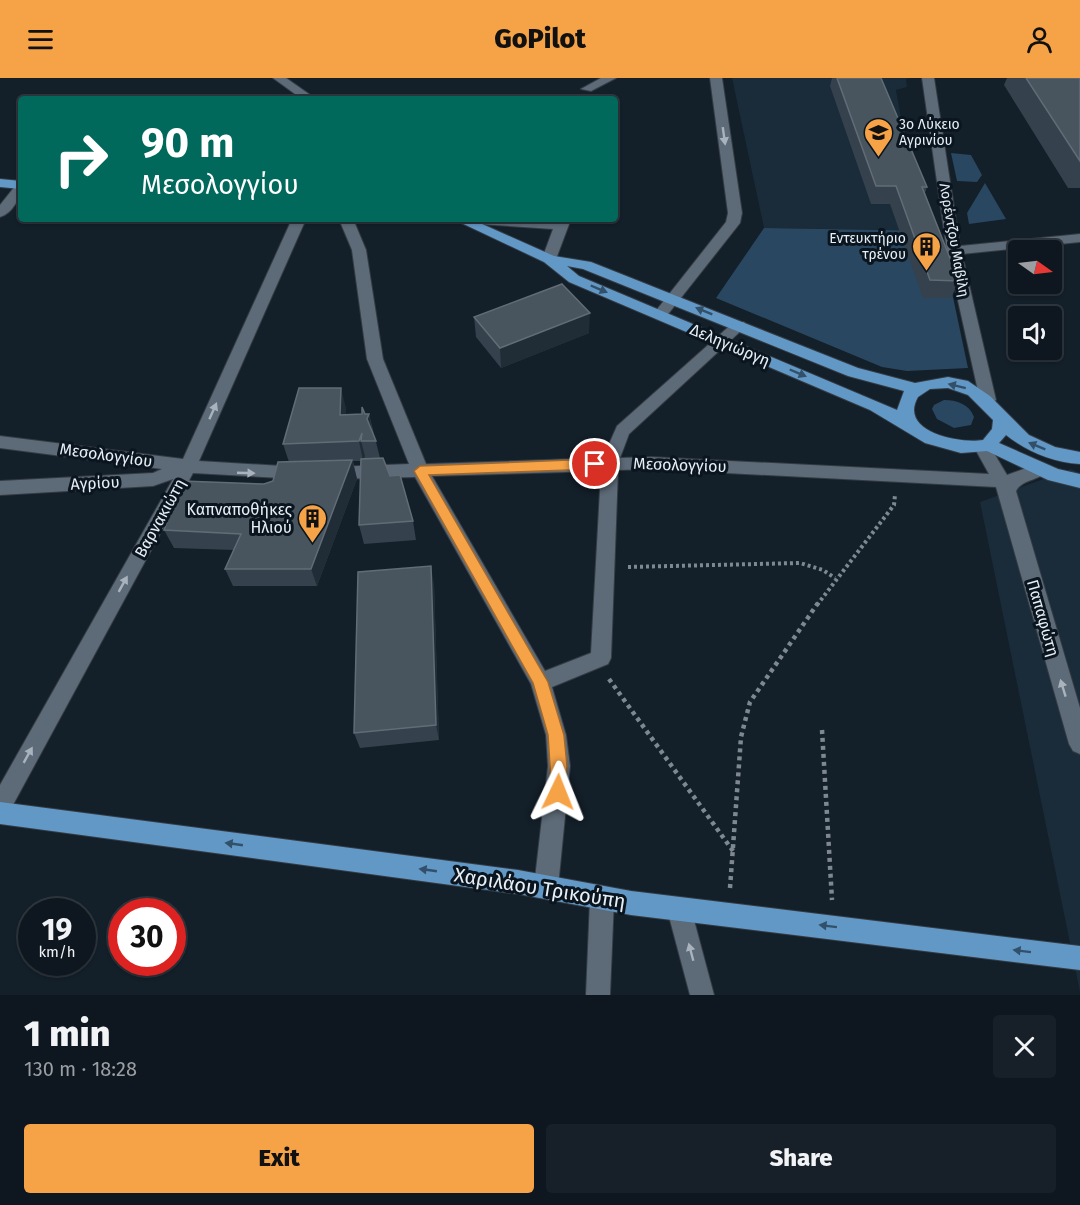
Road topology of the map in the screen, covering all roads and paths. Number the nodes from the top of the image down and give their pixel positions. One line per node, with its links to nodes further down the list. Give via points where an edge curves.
1 (280, 78): 6 (street)
2 (610, 78): 5 (street)
3 (716, 78): 19 (street, one-way to 19, via 735,213 728,232)
4 (928, 78): 16 (street, Λορέντζου Μαβίλη)
5 (587, 89)
6 (302, 96)
7 (0, 183): 8 (main road)
8 (18, 186)
9 (18, 190): 10 (street)
10 (0, 213)
11 (298, 222): 31 (street, Βαρνακιώτη, one-way to 11)
12 (347, 222): 33 (street, via 359,250 375,359)
13 (467, 222): 18 (main road, Δεληγιώργη)
14 (563, 222): 18 (street)
15 (1074, 239): 16 (street); 17 (street)
16 (954, 251): 24 (street, Λορέντζου Μαβίλη)
17 (1080, 253)
18 (549, 260): 19 (main road, Δεληγιώργη, via 586,265); 20 (main road, Δεληγιώργη, one-way to 20, via 574,279)
19 (674, 298): 20 (street); 21 (main road, Δεληγιώργη, one-way to 19)
20 (660, 315): 22 (main road, Δεληγιώργη)
21 (739, 325): 22 (street); 23 (main road, Δεληγιώργη, via 862,375)
22 (722, 342): 26 (main road, Δεληγιώργη, one-way to 26, via 876,406); 30 (street, via 623,430)
23 (916, 389): 24 (main road, one-way to 23, via 949,383); 26 (main road, via 906,408)
24 (988, 400): 25 (main road)
25 (1001, 420): 28 (main road, via 996,439); 29 (main road, one-way to 25, via 1057,454 1026,441)
26 (913, 426): 28 (main road, via 945,446)
27 (0, 442): 31 (street, Μεσολογγίου)
28 (985, 446): 32 (main road); 36 (street, Παπαφώτη)
29 (1080, 458)
30 (610, 464): 33 (street, Μεσολογγίου); 34 (street, Μεσολογγίου); 38 (street)
31 (188, 467): 33 (street, Μεσολογγίου, one-way to 33, via 276,474); 37 (street, Αγρίου, via 153,479); 44 (street, Βαρνακιώτη, one-way to 31)
32 (1040, 469): 35 (main road); 36 (street)
33 (420, 471): 41 (street)
34 (892, 476): 36 (street, Μεσολογγίου); 39 (path, via 894,505)
35 (1080, 481)
36 (1004, 486): 43 (street, Παπαφώτη, one-way to 36)
37 (0, 488)
38 (606, 568): 39 (path, via 800,563); 40 (street, via 603,647)
39 (835, 578): 46 (path, via 750,702 741,737)
40 (597, 662): 41 (street); 46 (path)
41 (540, 682): 47 (street, via 556,735 559,766)
42 (822, 730): 51 (path)
43 (1080, 744)
44 (0, 806)
45 (0, 813): 47 (main road, Χαριλάου Τρικούπη, one-way to 45)
46 (733, 851): 50 (path)
47 (546, 887): 48 (main road, Χαριλάου Τρικούπη)
48 (602, 899): 49 (main road, Χαριλάου Τρικούπη); 53 (street)
49 (679, 909): 50 (main road, Χαριλάου Τρικούπη); 54 (street, one-way to 49)
50 (728, 914): 51 (main road, Χαριλάου Τρικούπη, one-way to 50)
51 (834, 927): 52 (main road, Χαριλάου Τρικούπη, one-way to 51)
52 (1080, 958)
53 (598, 995)
54 (702, 995)

